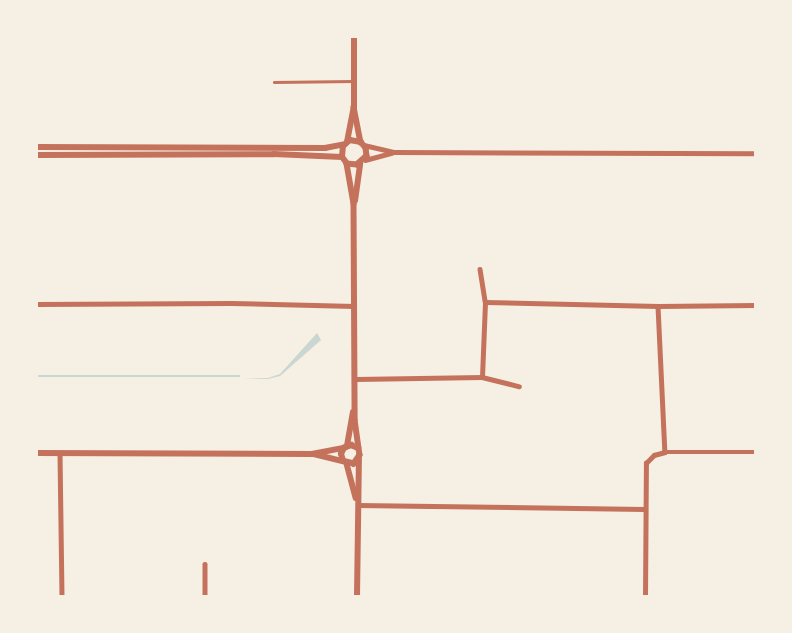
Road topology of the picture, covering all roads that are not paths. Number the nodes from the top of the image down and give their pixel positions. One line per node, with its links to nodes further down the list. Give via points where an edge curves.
1 (354, 36): 2 (street)
2 (355, 80): 3 (lane); 4 (street)
3 (274, 82)
4 (354, 107): 5 (street); 6 (street)
5 (346, 143): 6 (street, via 354,140); 7 (street, via 325,148); 11 (street, via 341,150)
6 (363, 143): 8 (street); 12 (street, via 367,152)
7 (36, 147)
8 (394, 152): 9 (street); 12 (street)
9 (756, 153)
10 (36, 155): 11 (street, via 274,154)
11 (342, 157): 13 (street)
12 (363, 162): 13 (street, via 353,166); 14 (street)
13 (347, 164): 14 (street)
14 (354, 203): 19 (street)
15 (480, 269): 16 (street)
16 (485, 302): 20 (street); 21 (street)
17 (36, 304): 19 (street)
18 (756, 305): 20 (street)
19 (354, 306): 22 (street)
20 (658, 306): 27 (street)
21 (482, 378): 22 (street); 23 (street)
22 (356, 379): 24 (street)
23 (519, 386)
24 (356, 403): 25 (street); 26 (street)
25 (345, 447): 26 (street); 31 (street); 33 (street, via 341,454)
26 (358, 448): 32 (street)
27 (665, 452): 28 (street); 35 (street, via 654,454 646,463)
28 (756, 452)
29 (36, 453): 30 (street)
30 (60, 453): 31 (street); 37 (street)
31 (312, 454): 33 (street)
32 (360, 458): 33 (street, via 354,464); 34 (street)
33 (345, 462): 34 (street)
34 (358, 505): 35 (street); 39 (street)
35 (644, 509): 40 (street)
36 (205, 564): 38 (street)
37 (62, 597)
38 (205, 597)
39 (357, 597)
40 (645, 597)

